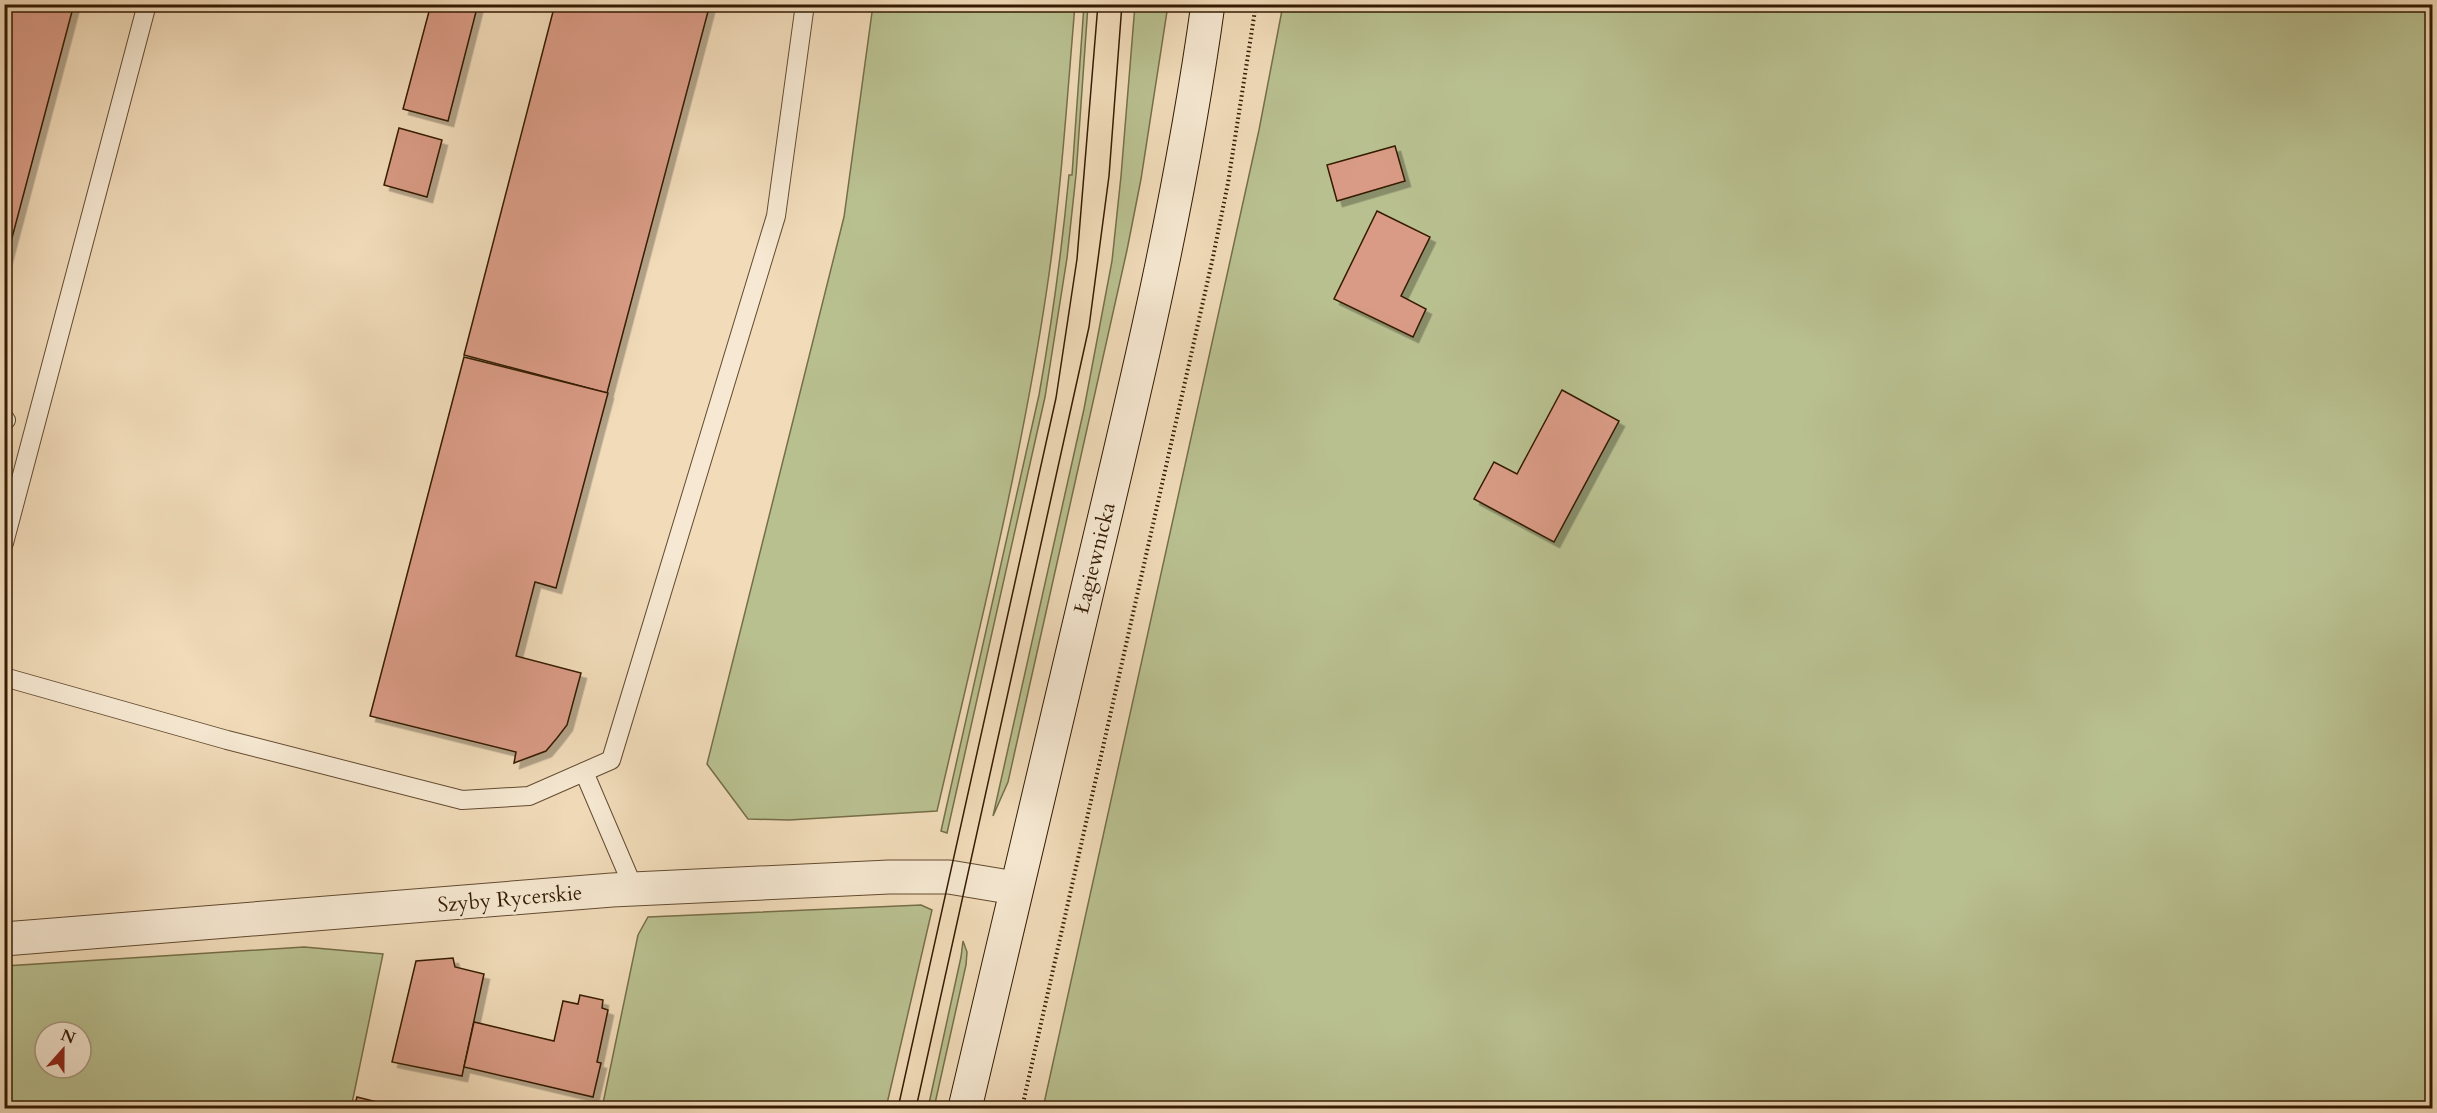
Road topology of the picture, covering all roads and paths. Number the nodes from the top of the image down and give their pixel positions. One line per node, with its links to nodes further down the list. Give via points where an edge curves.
1 (147, 4): 5 (lane)
2 (805, 4): 7 (lane, via 777,216 611,760)
3 (1208, 4): 8 (main road, Łagiewnicka, via 1148,338)
4 (1256, 4): 12 (path, via 1213,257)
5 (4, 543)
6 (4, 677): 7 (lane, via 226,740 462,800 529,796)
7 (584, 772): 9 (lane)
8 (1015, 888): 9 (main road, Szyby Rycerskie, via 939,877); 11 (main road, Łagiewnicka)
9 (634, 890): 10 (main road, Szyby Rycerskie)
10 (4, 939)
11 (965, 1108)
12 (1022, 1108)

